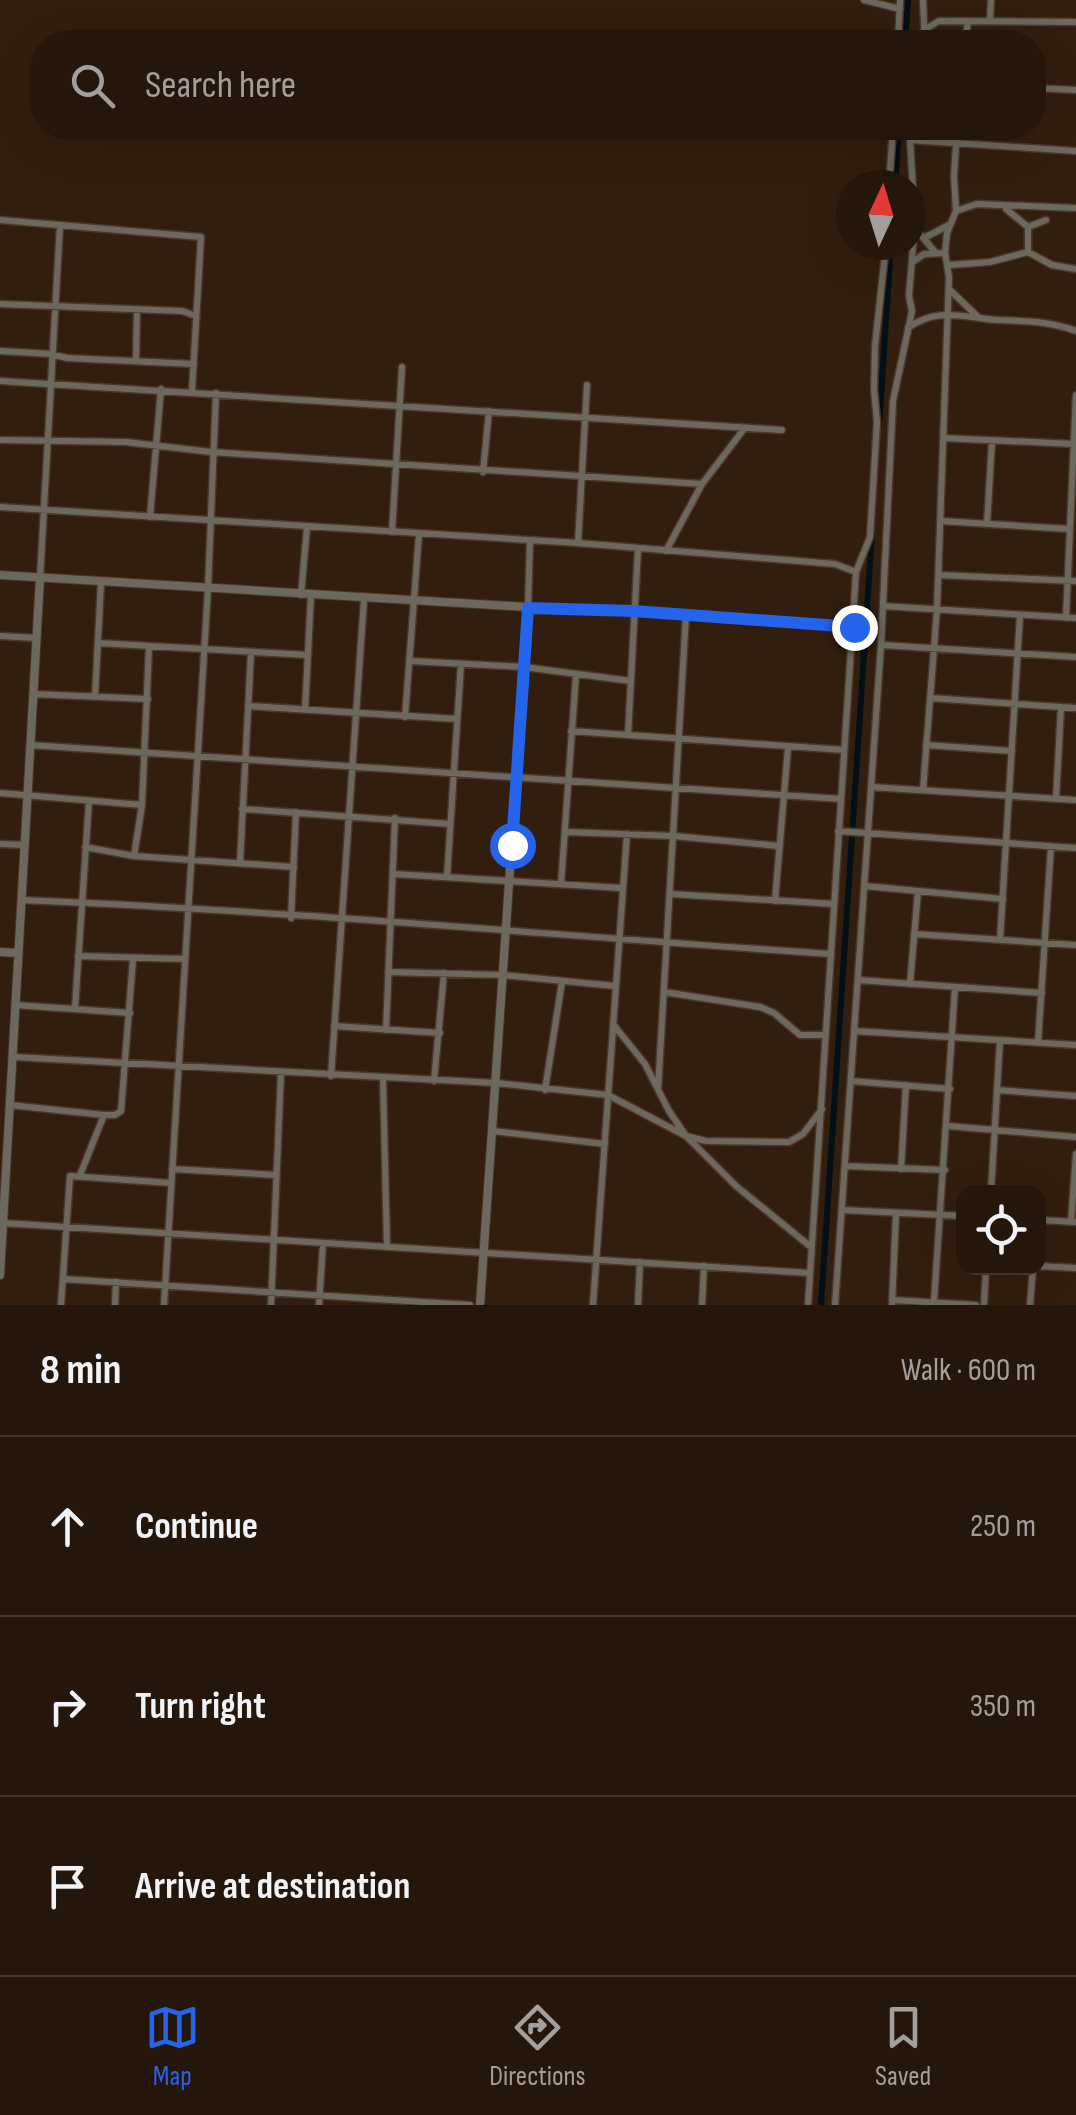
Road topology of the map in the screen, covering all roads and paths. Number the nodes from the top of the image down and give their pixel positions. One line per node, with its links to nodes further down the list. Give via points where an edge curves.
1 (864, 0): 5 (street)
2 (900, 0): 5 (street)
3 (923, 0): 10 (street)
4 (991, 0): 7 (street)
5 (900, 10): 9 (street)
6 (968, 21): 7 (street); 10 (street, via 938,21); 11 (street)
7 (990, 21): 8 (street)
8 (1076, 22)
9 (899, 30)
10 (924, 30)
11 (967, 30)
12 (1046, 89): 13 (street)
13 (1076, 90)
14 (892, 140): 18 (street)
15 (910, 140): 16 (street); 19 (street)
16 (956, 142): 17 (street); 20 (street)
17 (1076, 151)
18 (891, 170)
19 (912, 170)
20 (956, 196): 22 (street); 24 (street)
21 (1004, 206): 22 (street); 23 (street); 29 (street)
22 (968, 207): 24 (street)
23 (1076, 208)
24 (956, 211): 27 (street)
25 (0, 220): 28 (street)
26 (1046, 220): 29 (street)
27 (951, 224): 30 (street); 34 (street)
28 (60, 225): 41 (street); 44 (street, via 198,235)
29 (1028, 228): 33 (street)
30 (926, 237)
31 (926, 240): 32 (street)
32 (936, 252): 34 (street); 36 (street)
33 (1028, 252): 37 (street); 38 (street)
34 (945, 253): 37 (street)
35 (885, 260): 91 (street, via 870,537)
36 (914, 261): 46 (street)
37 (949, 265): 39 (street)
38 (1076, 268)
39 (949, 289): 43 (street); 45 (street)
40 (0, 304): 41 (street)
41 (55, 308): 42 (street); 49 (street)
42 (136, 310): 44 (street); 50 (street)
43 (948, 314): 45 (street); 46 (street); 66 (street)
44 (196, 316): 51 (street)
45 (977, 316): 47 (street, via 1042,320)
46 (908, 328): 102 (street, via 892,401)
47 (1076, 330)
48 (0, 351): 49 (street)
49 (52, 354): 50 (street); 54 (street)
50 (136, 360): 51 (street)
51 (194, 364): 58 (street)
52 (402, 367): 61 (street)
53 (3, 381): 54 (street); 56 (street)
54 (50, 384): 57 (street); 69 (street)
55 (588, 385): 63 (street)
56 (0, 389)
57 (161, 389): 58 (street); 71 (street)
58 (192, 391): 59 (street)
59 (216, 393): 61 (street); 72 (street)
60 (1076, 395): 70 (street)
61 (400, 407): 62 (street); 73 (street)
62 (490, 412): 63 (street); 74 (street)
63 (584, 418): 64 (street); 75 (street)
64 (745, 428): 65 (street); 76 (street)
65 (782, 430)
66 (944, 438): 68 (street); 80 (street)
67 (0, 440): 69 (street)
68 (992, 441): 70 (street); 82 (street)
69 (47, 442): 71 (street); 78 (street)
70 (1075, 444): 84 (street)
71 (157, 446): 72 (street); 79 (street)
72 (211, 452): 73 (street); 81 (street)
73 (396, 466): 74 (street); 85 (street)
74 (483, 472): 75 (street)
75 (582, 477): 76 (street); 88 (street)
76 (702, 484): 90 (street)
77 (0, 507): 78 (street)
78 (45, 509): 79 (street); 94 (street)
79 (150, 517): 81 (street)
80 (941, 521): 82 (street); 93 (street)
81 (212, 522): 83 (street); 98 (street)
82 (987, 524): 84 (street)
83 (307, 526): 85 (street); 99 (street)
84 (1069, 530): 95 (street)
85 (392, 532): 86 (street)
86 (419, 533): 87 (street); 101 (street)
87 (530, 541): 88 (street); 103 (street)
88 (578, 543): 89 (street)
89 (638, 549): 90 (street); 105 (street)
90 (666, 551): 91 (street, via 835,564)
91 (856, 572): 110 (street)
92 (0, 575): 94 (street)
93 (939, 575): 95 (street); 104 (street)
94 (40, 578): 97 (street); 112 (street)
95 (1066, 581): 96 (street); 108 (street)
96 (1076, 581)
97 (101, 582): 98 (street); 113 (street)
98 (208, 589): 99 (street); 116 (street)
99 (306, 595): 100 (street); 120 (street)
100 (364, 599): 101 (street); 136 (street)
101 (414, 602): 103 (street); 122 (street)
102 (882, 606): 104 (street); 114 (street)
103 (528, 608): 105 (street); 124 (street)
104 (938, 609): 106 (street); 117 (street)
105 (634, 611): 107 (street); 126 (street)
106 (1020, 614): 108 (street); 119 (street)
107 (686, 615): 110 (street); 141 (street)
108 (1066, 618): 109 (street)
109 (1076, 618)
110 (854, 627): 145 (street)
111 (0, 636): 112 (street)
112 (36, 638): 127 (street)
113 (98, 643): 115 (street); 128 (street)
114 (881, 645): 117 (street); 154 (street)
115 (149, 647): 116 (street); 130 (street)
116 (204, 647): 118 (street); 148 (street)
117 (934, 648): 119 (street); 129 (street)
118 (250, 653): 120 (street); 132 (street)
119 (1019, 654): 121 (street); 131 (street)
120 (307, 656): 135 (street)
121 (1076, 657)
122 (410, 661): 123 (street); 137 (street)
123 (461, 664): 124 (street); 138 (street)
124 (524, 667): 125 (street); 152 (street)
125 (576, 675): 126 (street); 139 (street)
126 (631, 681): 140 (street)
127 (34, 694): 128 (street); 142 (street)
128 (95, 697): 130 (street)
129 (930, 698): 131 (street); 143 (street)
130 (148, 699): 147 (street)
131 (1016, 704): 133 (street); 146 (street)
132 (248, 706): 135 (street); 149 (street)
133 (1060, 707): 134 (street); 162 (street)
134 (1076, 708)
135 (305, 710): 136 (street)
136 (356, 714): 137 (street); 150 (street)
137 (405, 717): 138 (street)
138 (457, 719): 151 (street)
139 (572, 731): 140 (street); 153 (street)
140 (628, 734): 141 (street)
141 (680, 738): 144 (street); 155 (street)
142 (30, 745): 147 (street); 158 (street)
143 (926, 745): 146 (street); 156 (street)
144 (788, 748): 145 (street); 159 (street)
145 (844, 750): 161 (street)
146 (1012, 751): 160 (street)
147 (144, 752): 148 (street); 165 (street)
148 (198, 754): 149 (street); 184 (street)
149 (246, 760): 150 (street); 166 (street)
150 (352, 767): 151 (street); 168 (street)
151 (454, 772): 152 (street); 170 (street)
152 (516, 775): 153 (street); 189 (street)
153 (569, 781): 155 (street); 171 (street)
154 (871, 787): 156 (street); 174 (street)
155 (678, 788): 159 (street); 175 (street)
156 (923, 790): 160 (street)
157 (0, 793): 158 (street)
158 (28, 795): 164 (street); 178 (street)
159 (784, 796): 161 (street); 179 (street)
160 (1010, 796): 162 (street); 176 (street)
161 (841, 799): 172 (street)
162 (1056, 799): 163 (street)
163 (1076, 800)
164 (89, 802): 165 (street); 181 (street)
165 (142, 805): 183 (street)
166 (242, 809): 167 (street); 185 (street)
167 (296, 812): 168 (street); 186 (street)
168 (349, 816): 169 (street); 202 (street)
169 (395, 818): 170 (street); 187 (street)
170 (450, 824): 188 (street)
171 (566, 832): 173 (street); 190 (street)
172 (842, 832): 174 (street); 199 (street)
173 (626, 834): 175 (street); 192 (street)
174 (864, 834): 176 (street); 191 (street)
175 (674, 836): 179 (street); 194 (street)
176 (1006, 843): 180 (street); 195 (street)
177 (0, 844): 178 (street)
178 (25, 845): 196 (street)
179 (779, 846): 197 (street)
180 (1051, 846): 182 (street); 208 (street)
181 (85, 847): 183 (street); 198 (street)
182 (1076, 848)
183 (134, 856): 184 (street)
184 (191, 860): 185 (street); 200 (street)
185 (240, 864): 186 (street)
186 (294, 867): 201 (street)
187 (394, 874): 188 (street); 203 (street)
188 (448, 878): 189 (street)
189 (510, 879): 190 (street); 204 (street)
190 (562, 884): 192 (street)
191 (864, 886): 193 (street); 220 (street)
192 (622, 888): 207 (street)
193 (918, 891): 195 (street); 205 (street)
194 (670, 894): 197 (street); 209 (street)
195 (1003, 899): 206 (street)
196 (22, 900): 198 (street); 212 (street)
197 (775, 901): 199 (street)
198 (81, 903): 200 (street); 214 (street)
199 (834, 904): 213 (street)
200 (188, 909): 201 (street); 216 (street)
201 (291, 918): 202 (street)
202 (340, 921): 203 (street); 231 (street)
203 (391, 924): 204 (street); 217 (street)
204 (506, 928): 207 (street); 219 (street)
205 (914, 934): 206 (street); 222 (street)
206 (1000, 940): 208 (street)
207 (618, 941): 209 (street); 223 (street)
208 (1045, 942): 210 (street); 226 (street)
209 (667, 943): 213 (street); 225 (street)
210 (1076, 945)
211 (0, 952): 212 (street)
212 (18, 953): 227 (street)
213 (830, 954): 235 (street)
214 (78, 956): 215 (street); 228 (street)
215 (133, 959): 216 (street); 229 (street)
216 (185, 959): 242 (street)
217 (388, 972): 218 (street); 232 (street)
218 (444, 973): 219 (street); 234 (street)
219 (503, 974): 221 (street); 250 (street)
220 (858, 980): 222 (street); 233 (street)
221 (562, 982): 223 (street); 254 (street)
222 (910, 984): 224 (street)
223 (616, 986): 230 (street)
224 (956, 988): 226 (street); 236 (street)
225 (664, 992): 235 (street, via 760,1007 800,1035); 252 (street)
226 (1042, 993): 238 (street)
227 (16, 1005): 228 (street); 240 (street)
228 (75, 1008): 229 (street)
229 (130, 1013): 241 (street)
230 (613, 1024): 252 (street); 256 (street)
231 (334, 1026): 232 (street); 246 (street)
232 (386, 1030): 234 (street)
233 (854, 1031): 236 (street); 248 (street)
234 (440, 1033): 249 (street)
235 (826, 1035): 259 (street)
236 (952, 1037): 237 (street); 253 (street)
237 (1000, 1040): 238 (street); 255 (street)
238 (1038, 1042): 239 (street)
239 (1076, 1045)
240 (12, 1057): 241 (street); 244 (street)
241 (126, 1064): 242 (street); 260 (street, via 122,1110)
242 (178, 1066): 245 (street); 271 (street)
243 (0, 1068): 244 (street)
244 (12, 1070): 258 (street)
245 (281, 1073): 246 (street); 274 (street)
246 (330, 1076): 247 (street)
247 (383, 1079): 249 (street); 289 (street)
248 (851, 1081): 251 (street); 269 (street)
249 (434, 1082): 250 (street)
250 (496, 1083): 254 (street); 264 (street)
251 (906, 1085): 253 (street); 270 (street)
252 (658, 1089): 265 (street)
253 (950, 1089): 262 (street)
254 (545, 1090): 256 (street)
255 (997, 1090): 257 (street); 263 (street)
256 (608, 1095): 265 (street); 267 (street)
257 (1076, 1096)
258 (10, 1105): 260 (street); 261 (street)
259 (822, 1110): 265 (street, via 788,1142); 290 (street)
260 (104, 1115): 275 (street)
261 (4, 1123): 273 (street)
262 (947, 1126): 263 (street); 272 (street)
263 (995, 1130): 266 (street); 277 (street)
264 (493, 1131): 267 (street); 291 (street)
265 (686, 1136): 290 (street)
266 (1076, 1137)
267 (604, 1144): 292 (street)
268 (1076, 1154): 283 (street)
269 (845, 1166): 270 (street); 278 (street)
270 (900, 1168): 272 (street)
271 (172, 1169): 274 (street); 276 (street)
272 (945, 1170): 280 (street)
273 (3, 1171): 284 (street)
274 (276, 1175): 287 (street)
275 (80, 1176): 276 (street); 285 (street, via 69,1177)
276 (171, 1183): 286 (street)
277 (991, 1185)
278 (842, 1210): 279 (street); 321 (street)
279 (896, 1214): 280 (street); 307 (street)
280 (940, 1215): 281 (street); 308 (street)
281 (956, 1216)
282 (1046, 1220): 283 (street)
283 (1074, 1222)
284 (2, 1223): 285 (street); 298 (street)
285 (65, 1227): 286 (street); 301 (street)
286 (169, 1233): 287 (street); 303 (street)
287 (275, 1240): 288 (street); 304 (street)
288 (322, 1243): 289 (street); 305 (street)
289 (387, 1246): 291 (street)
290 (812, 1248): 297 (street)
291 (484, 1252): 292 (street); 316 (street)
292 (596, 1260): 293 (street); 317 (street)
293 (640, 1262): 294 (street); 318 (street)
294 (704, 1266): 297 (street); 319 (street)
295 (1046, 1267): 296 (street)
296 (1076, 1268)
297 (809, 1273): 320 (street)
298 (0, 1275)
299 (986, 1275): 323 (street)
300 (1035, 1275): 324 (street)
301 (62, 1279): 302 (street); 310 (street)
302 (116, 1282): 303 (street); 311 (street)
303 (165, 1285): 304 (street); 312 (street)
304 (272, 1292): 305 (street); 313 (street)
305 (320, 1295): 306 (street); 314 (street)
306 (371, 1302): 309 (street)
307 (892, 1302): 308 (street)
308 (934, 1302): 322 (street)
309 (426, 1304): 315 (street)
310 (60, 1305)
311 (115, 1305)
312 (164, 1305)
313 (270, 1305)
314 (319, 1305)
315 (470, 1305)
316 (480, 1305)
317 (593, 1305)
318 (638, 1305)
319 (702, 1305)
320 (808, 1305)
321 (835, 1305)
322 (976, 1305)
323 (984, 1305)
324 (1030, 1305)

